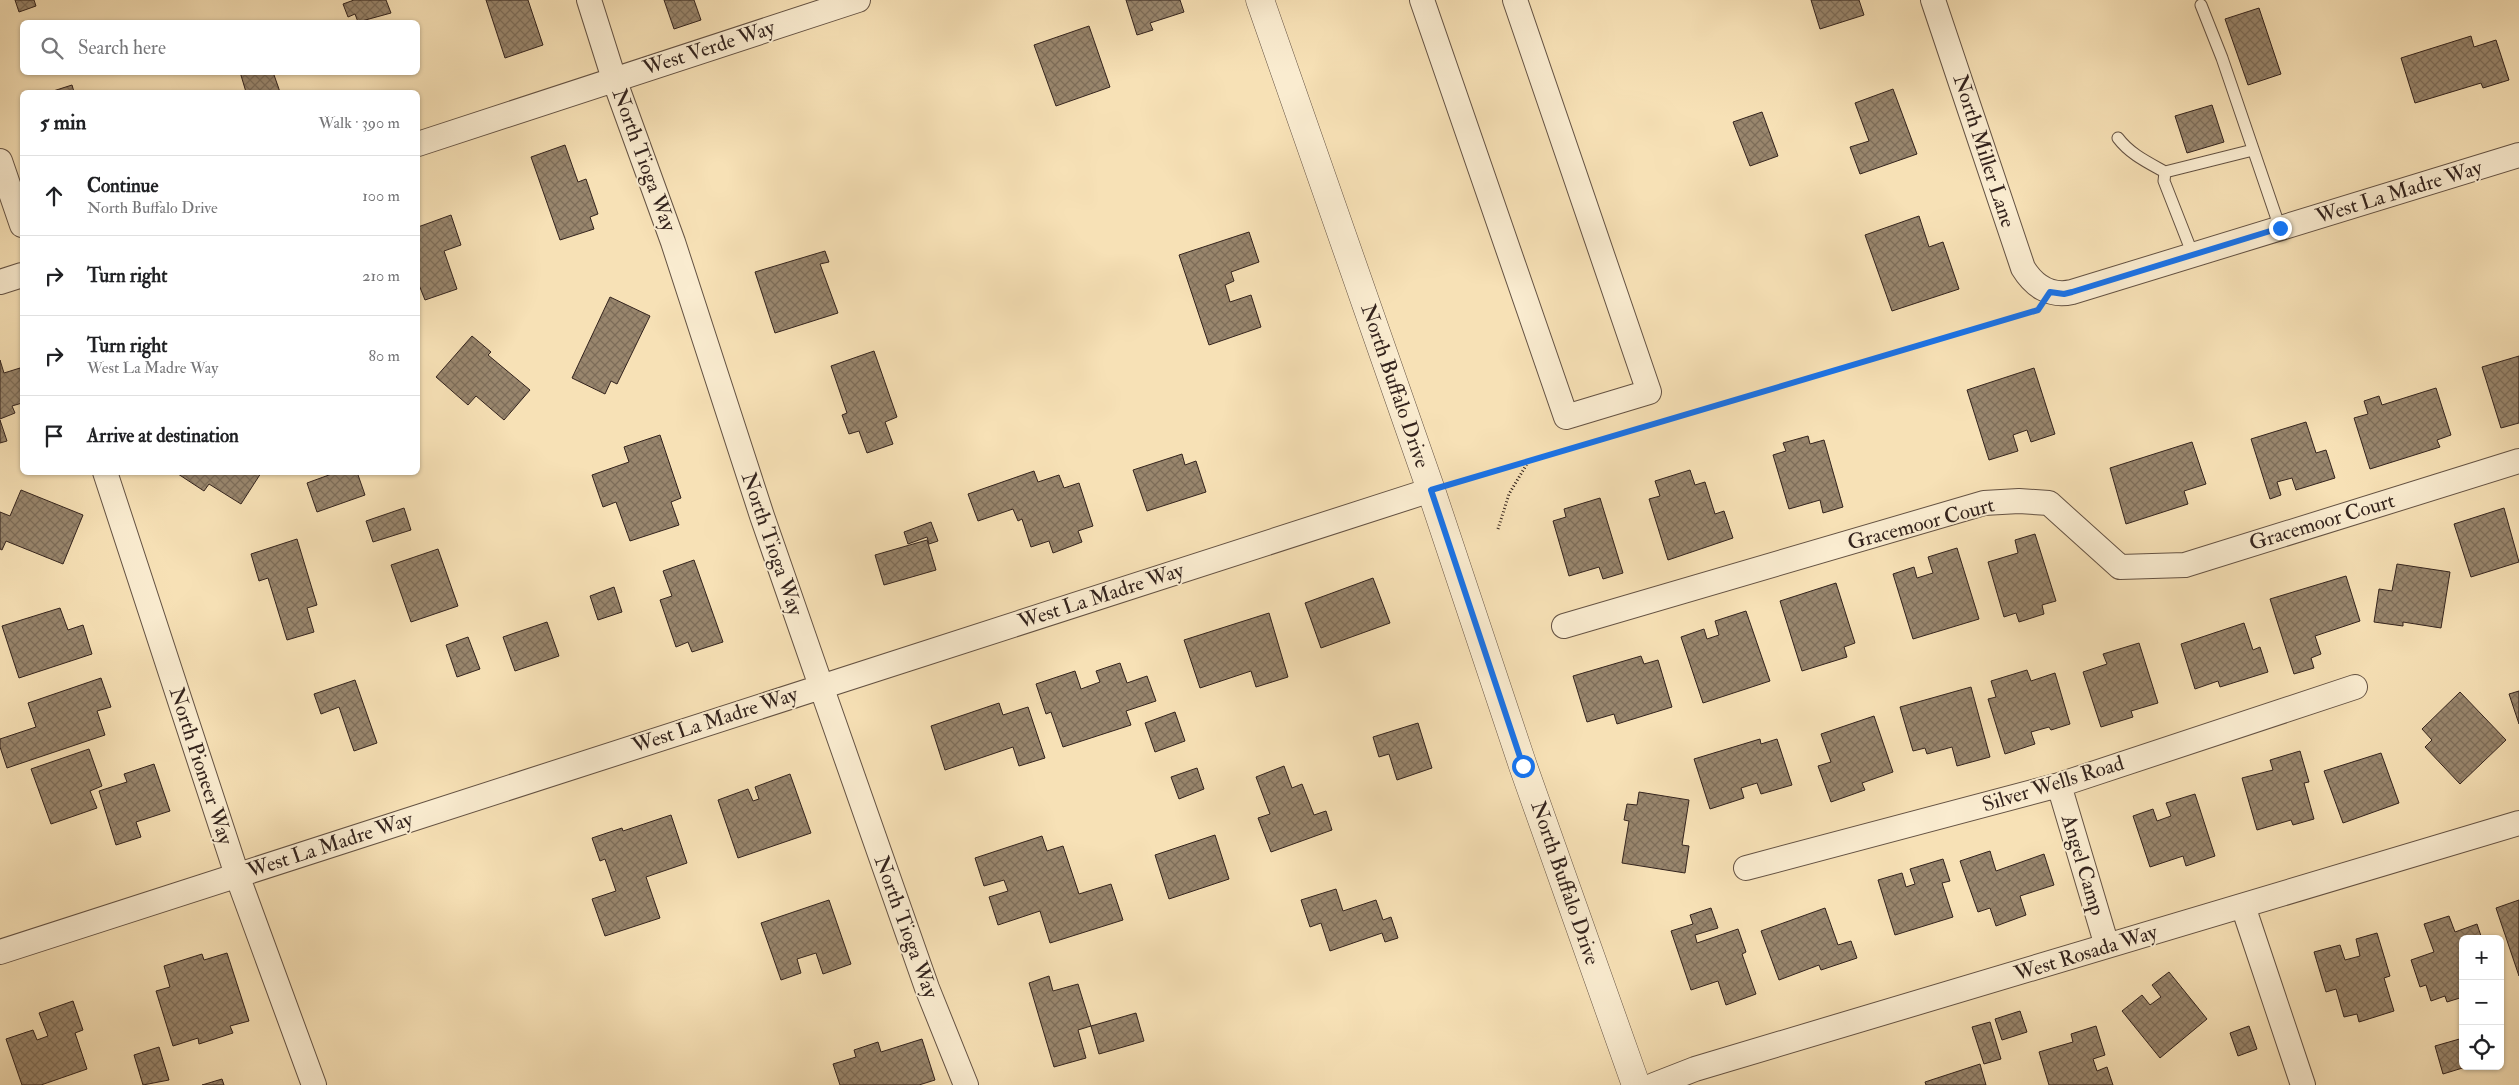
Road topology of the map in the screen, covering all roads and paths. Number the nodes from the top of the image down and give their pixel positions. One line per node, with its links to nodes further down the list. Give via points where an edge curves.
1 (589, 0): 8 (street, North Tioga Way)
2 (858, 0): 8 (street, West Verde Way)
3 (1260, 0): 24 (street, North Buffalo Drive)
4 (1422, 0): 5 (street, via 1566,417 1649,392)
5 (1515, 0)
6 (1933, 0): 20 (street, North Miller Lane, via 2023,268 2036,284)
7 (2201, 5): 11 (lane)
8 (614, 79): 10 (street, West Verde Way); 27 (street, North Tioga Way, via 673,242)
9 (2118, 138): 14 (lane, via 2138,157)
10 (420, 143)
11 (2253, 150): 14 (lane); 16 (lane)
12 (2519, 155): 16 (street, West La Madre Way)
13 (0, 161): 15 (street)
14 (2165, 172): 17 (lane, via 2164,181)
15 (20, 219)
16 (2280, 228): 17 (street, West La Madre Way)
17 (2193, 255): 20 (street, West La Madre Way, via 2072,292)
18 (20, 276): 19 (street)
19 (0, 282)
20 (2050, 292): 22 (path, via 2038,310)
21 (2519, 461): 26 (street, Gracemoor Court, via 2185,565 2120,566 2049,503 1984,503)
22 (1528, 462): 24 (path); 25 (path, via 1509,494)
23 (106, 475): 32 (street, North Pioneer Way)
24 (1431, 490): 27 (street, West La Madre Way); 38 (street, North Buffalo Drive, via 1523,766)
25 (1498, 529)
26 (1564, 626)
27 (821, 686): 32 (street, West La Madre Way); 37 (street, North Tioga Way, via 926,988)
28 (2355, 687): 29 (street, Silver Wells Road)
29 (2059, 785): 31 (street, Silver Wells Road); 34 (street, Angel Camp)
30 (2519, 822): 33 (street, West Rosada Way)
31 (1746, 868)
32 (237, 875): 35 (street, West La Madre Way); 36 (street, North Pioneer Way)
33 (2243, 906): 34 (street, West Rosada Way); 40 (street)
34 (2107, 946): 39 (street, West Rosada Way, via 1695,1069)
35 (0, 952)
36 (314, 1085)
37 (966, 1085)
38 (1636, 1085)
39 (1654, 1085)
40 (2303, 1085)

